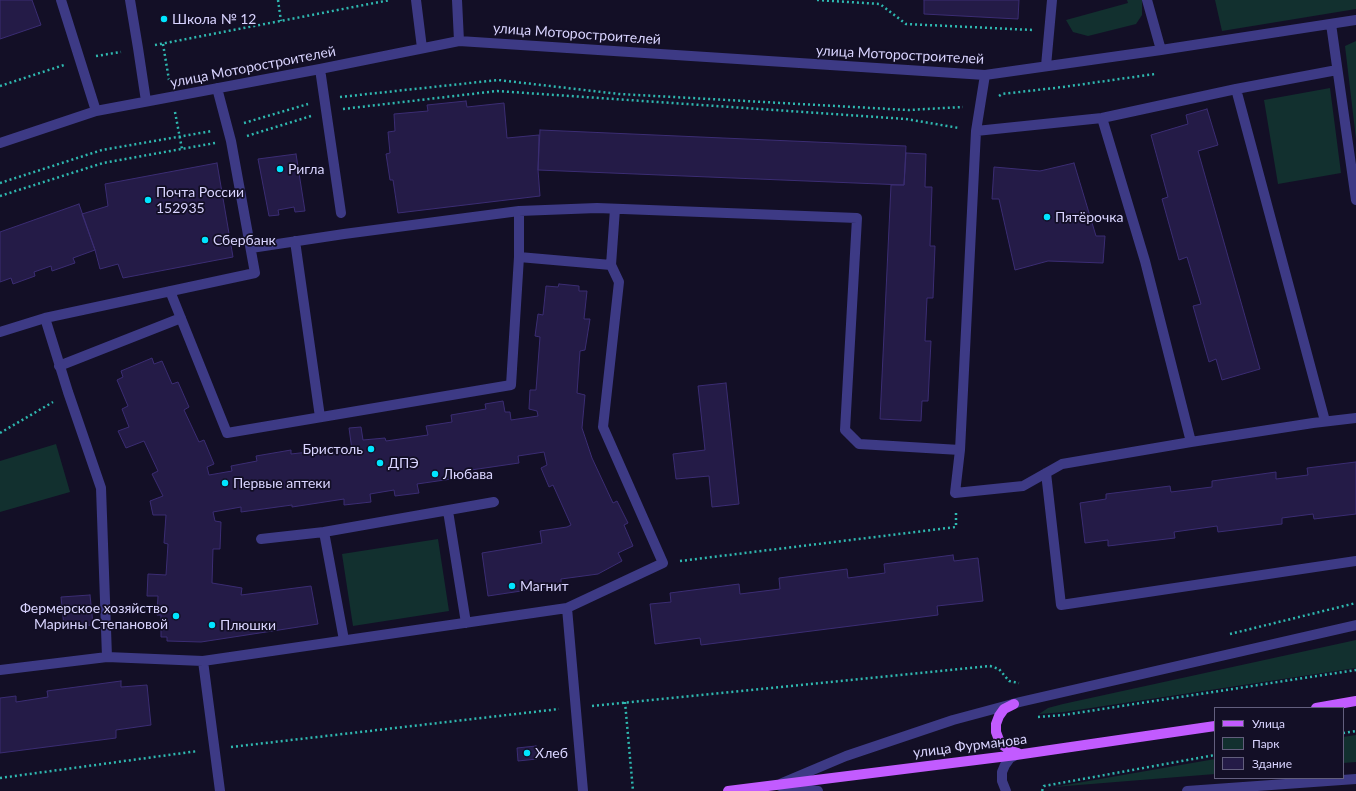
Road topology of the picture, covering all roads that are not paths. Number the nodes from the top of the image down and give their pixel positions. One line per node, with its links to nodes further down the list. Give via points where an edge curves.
1 (62, 0): 19 (street)
2 (130, 0): 18 (street)
3 (416, 0): 10 (street)
4 (457, 0): 9 (street)
5 (1052, 0): 12 (street)
6 (1147, 0): 11 (street)
7 (1356, 20): 8 (street, улица Моторостроителей)
8 (1331, 24): 11 (street, улица Моторостроителей); 14 (street)
9 (459, 41): 10 (street, улица Моторостроителей); 15 (street, улица Моторостроителей)
10 (422, 48): 13 (street, улица Моторостроителей)
11 (1161, 50): 12 (street, улица Моторостроителей)
12 (1046, 66): 15 (street, улица Моторостроителей)
13 (320, 69): 16 (street, улица Моторостроителей); 26 (street)
14 (1337, 70): 17 (street); 23 (street)
15 (985, 75): 21 (street)
16 (217, 88): 18 (street, улица Моторостроителей); 28 (street)
17 (1236, 89): 20 (street); 38 (street)
18 (146, 101): 19 (street, улица Моторостроителей)
19 (96, 111): 22 (street, улица Моторостроителей)
20 (1102, 118): 21 (street); 39 (street, via 1145,261)
21 (976, 131): 40 (street)
22 (0, 143)
23 (1356, 200)
24 (615, 209): 25 (street); 30 (street); 40 (street, via 856,218 845,430 859,444)
25 (519, 211): 27 (street); 29 (street)
26 (341, 213)
27 (294, 241): 28 (street); 36 (street)
28 (251, 248): 31 (street, via 255,273)
29 (519, 257): 30 (street); 36 (street, via 511,385)
30 (611, 265): 47 (street, via 619,282 603,427 664,563)
31 (170, 291): 32 (street); 33 (street)
32 (45, 318): 34 (street); 35 (street)
33 (181, 318): 35 (street); 36 (street, via 227,433)
34 (0, 332)
35 (59, 366): 51 (street, via 101,488)
36 (320, 417)
37 (1356, 418): 38 (street)
38 (1325, 421): 39 (street)
39 (1191, 442): 41 (street, via 1062,464)
40 (960, 450): 41 (street, via 955,493 1023,486)
41 (1046, 473): 46 (street, via 1061,605)
42 (494, 502): 43 (street)
43 (448, 510): 44 (street); 48 (street)
44 (324, 532): 45 (street); 50 (street)
45 (261, 540)
46 (1356, 561)
47 (566, 608): 48 (street); 64 (street)
48 (466, 622): 50 (street)
49 (1356, 625): 55 (street)
50 (344, 640): 52 (street)
51 (107, 657): 52 (street); 53 (street)
52 (203, 661): 63 (street)
53 (0, 670)
54 (1356, 701): 56 (main road)
55 (1014, 704): 58 (main road, via 1004,709 999,716 996,732 1004,746); 62 (street, via 953,720 846,756)
56 (1322, 707)
57 (1214, 726): 58 (main road, улица Фурманова)
58 (1018, 754): 62 (main road, улица Фурманова); 67 (street, via 1007,761 1002,772)
59 (1356, 778): 61 (street)
60 (1343, 779): 68 (street)
61 (1344, 779)
62 (774, 786): 65 (main road, улица Фурманова); 66 (street)
63 (220, 791)
64 (583, 791)
65 (728, 791)
66 (818, 791)
67 (1006, 791)
68 (1187, 791)

